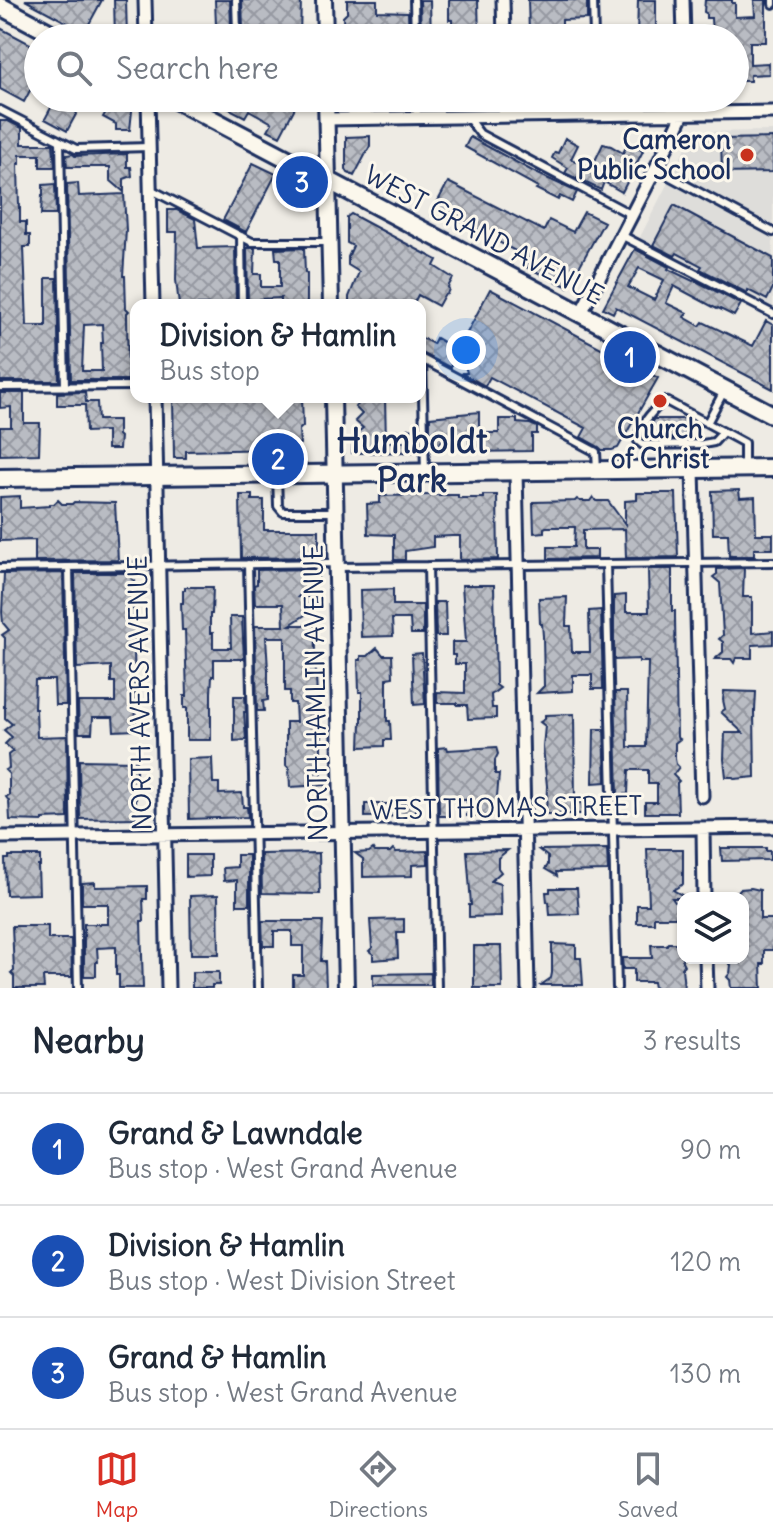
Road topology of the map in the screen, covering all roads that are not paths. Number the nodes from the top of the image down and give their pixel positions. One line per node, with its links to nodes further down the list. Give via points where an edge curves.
1 (145, 0): 10 (street)
2 (236, 0): 11 (lane)
3 (324, 0): 12 (street)
4 (414, 0): 13 (lane)
5 (503, 0): 14 (street)
6 (593, 0): 15 (lane)
7 (683, 0): 16 (street)
8 (0, 6): 9 (main road)
9 (34, 24)
10 (146, 24)
11 (237, 24)
12 (325, 24)
13 (415, 24)
14 (504, 24)
15 (594, 24)
16 (684, 24)
17 (0, 110): 30 (lane)
18 (148, 112): 31 (street)
19 (199, 112): 33 (main road, WEST GRAND AVENUE)
20 (327, 112): 29 (street)
21 (417, 112): 28 (lane)
22 (506, 112): 26 (street)
23 (773, 112): 24 (street)
24 (683, 114): 25 (street); 32 (street)
25 (596, 115): 26 (street)
26 (506, 116): 27 (street)
27 (467, 117): 28 (street); 35 (lane, via 480,134)
28 (417, 118): 29 (street)
29 (327, 119): 33 (street)
30 (60, 141): 31 (lane, via 76,149); 48 (lane)
31 (149, 147): 34 (street)
32 (656, 169): 35 (street); 36 (lane)
33 (328, 180): 39 (street); 43 (main road, WEST GRAND AVENUE)
34 (150, 189): 38 (lane); 40 (street)
35 (632, 215): 37 (street)
36 (773, 232)
37 (621, 235): 43 (street); 44 (lane)
38 (241, 236): 39 (lane, via 252,242); 41 (lane)
39 (330, 242): 42 (street)
40 (153, 299)
41 (242, 299)
42 (331, 299)
43 (581, 313): 49 (main road, WEST GRAND AVENUE)
44 (773, 314)
45 (426, 362): 59 (lane, via 596,452)
46 (130, 386): 48 (lane)
47 (0, 387): 48 (lane)
48 (65, 387)
49 (725, 390): 53 (main road, WEST GRAND AVENUE); 54 (lane)
50 (155, 403): 64 (street, NORTH AVERS AVENUE)
51 (333, 403): 63 (street, NORTH HAMLIN AVENUE)
52 (423, 403): 61 (lane)
53 (773, 415)
54 (707, 423): 55 (lane); 55 (lane, via 663,401 646,420 638,441 703,444)
55 (723, 432): 57 (lane, via 744,443)
56 (773, 468): 57 (main road)
57 (744, 469): 58 (main road)
58 (693, 470): 59 (main road); 68 (street)
59 (597, 471): 60 (main road)
60 (516, 472): 61 (main road); 72 (street)
61 (425, 474): 63 (main road)
62 (277, 475): 63 (main road); 64 (main road); 66 (lane, via 283,512)
63 (335, 475): 66 (street, NORTH HAMLIN AVENUE)
64 (157, 476): 65 (main road); 73 (street, NORTH AVERS AVENUE)
65 (0, 478)
66 (335, 512): 71 (street, NORTH HAMLIN AVENUE)
67 (773, 562): 68 (lane)
68 (696, 563): 70 (lane); 77 (street)
69 (248, 564): 71 (lane); 73 (lane); 84 (lane)
70 (606, 564): 72 (lane); 80 (lane)
71 (337, 565): 74 (lane); 83 (street, NORTH HAMLIN AVENUE)
72 (518, 565): 74 (lane); 81 (street)
73 (159, 566): 75 (lane); 85 (street, NORTH AVERS AVENUE)
74 (428, 566): 82 (lane)
75 (69, 567): 76 (lane); 86 (lane)
76 (0, 568)
77 (702, 796)
78 (773, 827): 79 (street, WEST THOMAS STREET)
79 (703, 828): 80 (street, WEST THOMAS STREET); 88 (street)
80 (613, 829): 81 (street, WEST THOMAS STREET); 96 (lane)
81 (524, 830): 82 (street, WEST THOMAS STREET); 95 (street)
82 (433, 831): 83 (street, WEST THOMAS STREET); 94 (lane)
83 (343, 832): 84 (street, WEST THOMAS STREET); 93 (street, NORTH HAMLIN AVENUE)
84 (254, 833): 85 (street, WEST THOMAS STREET); 92 (lane)
85 (165, 835): 86 (street, WEST THOMAS STREET); 91 (street, NORTH AVERS AVENUE)
86 (74, 836): 87 (street, WEST THOMAS STREET); 90 (lane)
87 (0, 837)
88 (704, 892)
89 (706, 964): 97 (street)
90 (78, 988)
91 (168, 988)
92 (258, 988)
93 (346, 988)
94 (437, 988)
95 (528, 988)
96 (617, 988)
97 (707, 988)

